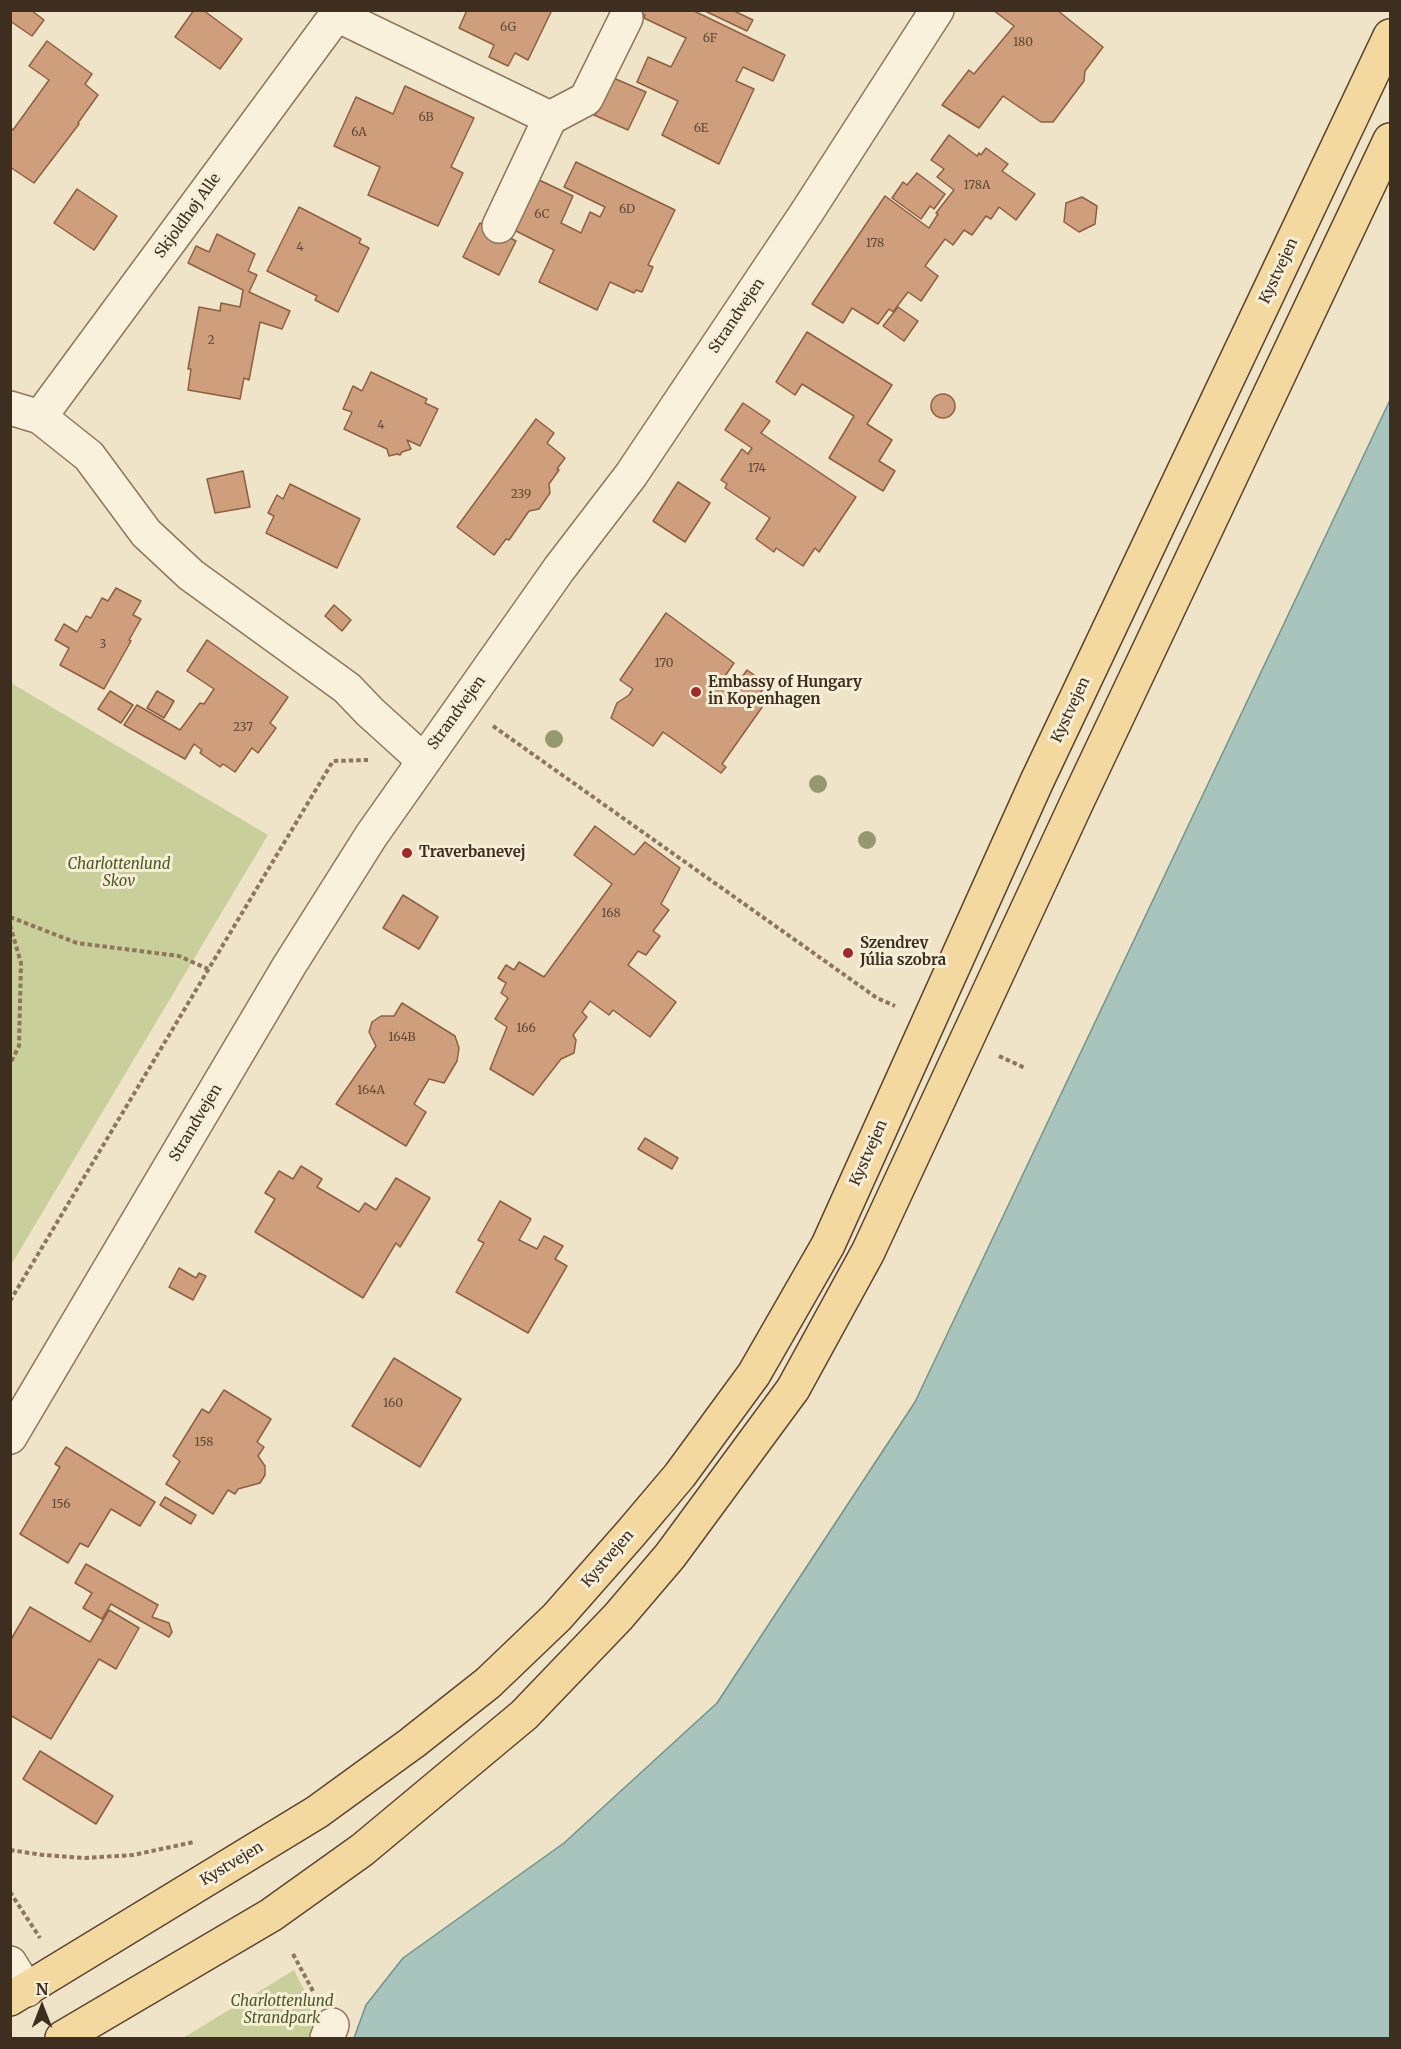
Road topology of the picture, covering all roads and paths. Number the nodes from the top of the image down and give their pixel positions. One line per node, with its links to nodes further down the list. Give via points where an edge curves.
1 (937, 10): 9 (street, Strandvejen, via 637,465)
2 (338, 13): 5 (street, Skjoldhøj Alle); 8 (street, Skjoldhøj Alle)
3 (626, 18): 5 (street, via 586,99)
4 (1390, 36): 14 (main road, Kystvejen, via 1037,781)
5 (550, 118): 7 (street)
6 (1390, 140): 15 (main road)
7 (499, 226)
8 (25, 413): 10 (street, via 89,456 146,533 191,575 347,687)
9 (463, 705): 10 (street, Strandvejen); 14 (path, via 877,998)
10 (423, 760): 13 (path, via 333,761); 19 (street, Strandvejen, via 289,966)
11 (10, 916): 13 (path, via 77,943 179,956)
12 (10, 925): 16 (path, via 21,963 19,1046)
13 (208, 969): 18 (path)
14 (928, 1022): 23 (main road, Kystvejen, via 828,1245 754,1374 680,1475 557,1617 488,1683 317,1812)
15 (966, 1040): 17 (path); 25 (main road, via 868,1252 793,1389 670,1556 618,1617 524,1714 362,1850 271,1915)
16 (10, 1064)
17 (1025, 1068)
18 (10, 1301)
19 (10, 1437)
20 (202, 1840): 21 (path, via 133,1855 85,1858)
21 (10, 1850)
22 (294, 1954): 24 (path)
23 (16, 1984)
24 (329, 2032)
25 (62, 2038)

